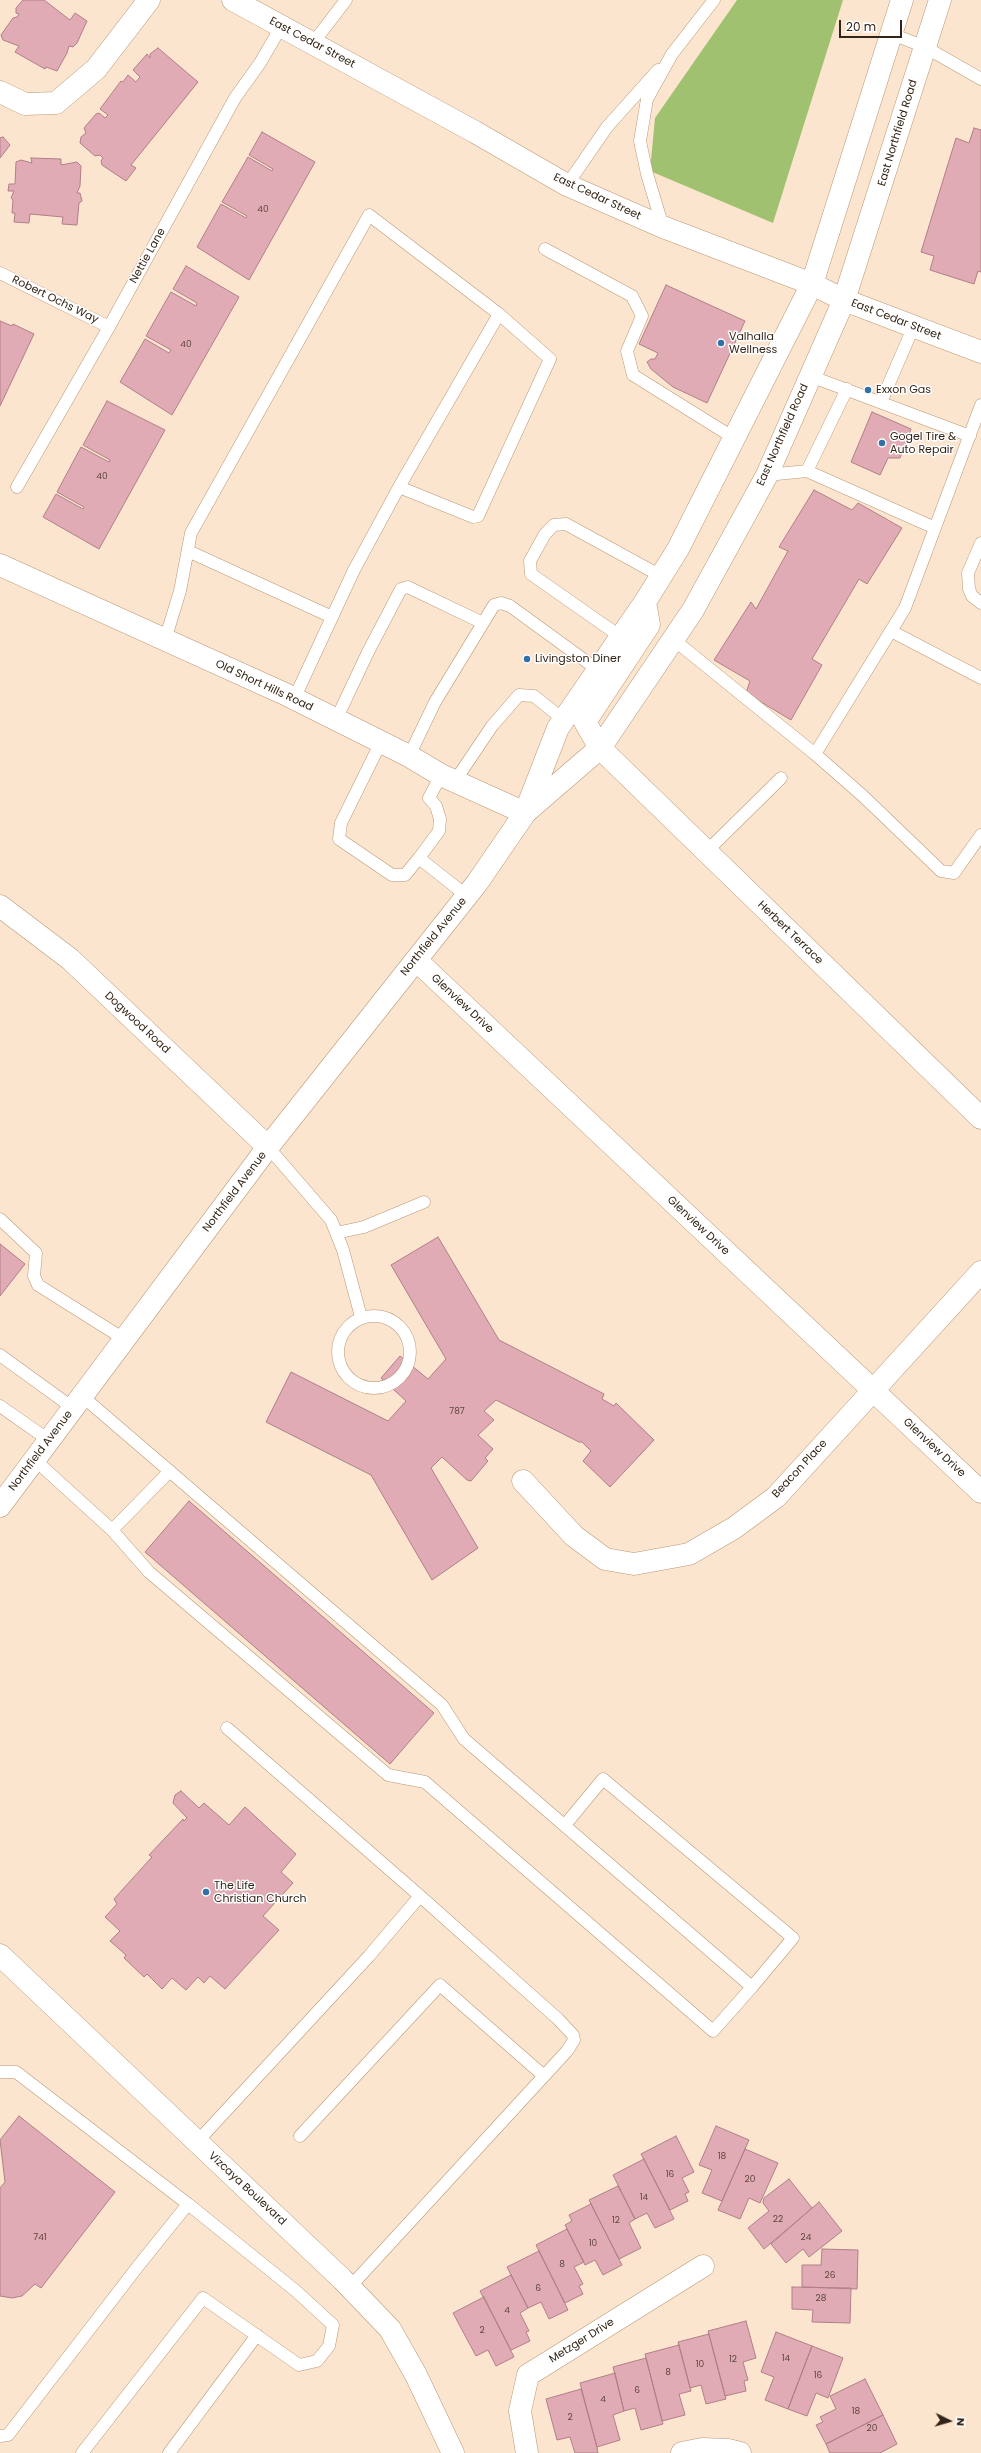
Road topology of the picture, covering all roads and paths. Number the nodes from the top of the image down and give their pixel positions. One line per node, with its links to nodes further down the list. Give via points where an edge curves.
1 (149, 0): 13 (street, via 96,69 56,103 25,104)
2 (233, 0): 7 (street, East Cedar Street)
3 (346, 0): 9 (lane)
4 (714, 0): 11 (lane)
5 (902, 0): 8 (street, East Northfield Road)
6 (940, 0): 10 (street, East Northfield Road)
7 (281, 27): 9 (street, East Cedar Street); 21 (lane, Nettie Lane, via 235,98)
8 (892, 34): 10 (lane); 18 (street, East Northfield Road)
9 (313, 43): 14 (street, East Cedar Street)
10 (925, 47): 12 (lane); 19 (street, East Northfield Road)
11 (672, 54): 14 (lane, via 607,127); 15 (lane, via 648,99 640,141 647,174)
12 (981, 79)
13 (0, 92)
14 (567, 185): 15 (street, East Cedar Street)
15 (664, 227): 18 (street, East Cedar Street)
16 (545, 249): 29 (lane, via 632,296 642,316 626,351 632,375)
17 (0, 273): 21 (lane, Robert Ochs Way)
18 (812, 284): 19 (street, East Cedar Street); 29 (street, East Northfield Road)
19 (844, 300): 22 (street, East Cedar Street); 24 (street, East Northfield Road)
20 (499, 314): 33 (lane); 33 (lane, via 550,359 478,516 473,517); 36 (lane, via 369,215 191,533)
21 (109, 327): 32 (lane, Nettie Lane)
22 (913, 328): 23 (street, East Cedar Street); 26 (lane)
23 (981, 352)
24 (810, 376): 25 (lane); 31 (street, East Northfield Road)
25 (847, 389): 26 (lane); 30 (lane)
26 (881, 402): 28 (lane)
27 (981, 405): 28 (lane)
28 (970, 436): 34 (lane)
29 (734, 438): 39 (street, East Northfield Road, via 678,549)
30 (807, 472): 31 (lane); 34 (lane)
31 (767, 475): 47 (street, East Northfield Road)
32 (17, 487)
33 (399, 487): 42 (lane)
34 (935, 528): 44 (lane, via 905,608)
35 (981, 543): 37 (lane)
36 (188, 551): 42 (lane); 46 (lane, via 180,591)
37 (978, 557): 41 (lane, via 968,574 968,588 972,596)
38 (0, 565): 46 (street, Old Short Hills Road)
39 (661, 576): 40 (street, East Northfield Road); 45 (lane, via 566,524 554,525 544,534 530,561 531,574)
40 (646, 602): 45 (street, East Northfield Road); 54 (street, Herbert Terrace, via 649,625 585,722)
41 (981, 603)
42 (332, 617): 50 (lane)
43 (483, 623): 48 (lane, via 494,605 501,603 510,606); 51 (lane, via 408,587 401,589); 56 (lane, via 435,702)
44 (892, 631): 49 (lane); 55 (lane)
45 (621, 637): 48 (street, East Northfield Road)
46 (165, 640): 50 (street, Old Short Hills Road)
47 (674, 640): 54 (street, East Northfield Road); 55 (lane)
48 (598, 670): 52 (street, East Northfield Road)
49 (981, 678)
50 (294, 699): 51 (street, Old Short Hills Road)
51 (336, 720): 53 (street, Old Short Hills Road)
52 (564, 720): 57 (lane, via 534,696 519,695); 59 (street, East Northfield Road, via 558,728)
53 (381, 742): 56 (street, Old Short Hills Road); 62 (lane, via 341,823 340,839 392,875 405,875)
54 (600, 748): 59 (street, East Northfield Road); 61 (street, Herbert Terrace)
55 (815, 754): 60 (lane, via 941,871 954,873)
56 (409, 756): 57 (street, Old Short Hills Road)
57 (448, 778): 59 (street, Old Short Hills Road); 62 (lane, via 429,798 436,806 440,820 439,832)
58 (781, 778): 61 (lane)
59 (525, 814): 63 (street, East Northfield Road)
60 (981, 835)
61 (706, 852): 66 (street, Herbert Terrace)
62 (419, 858): 63 (lane)
63 (472, 890): 65 (street, Northfield Avenue)
64 (0, 906): 67 (street, Dogwood Road, via 70,959)
65 (416, 960): 67 (street, Northfield Avenue); 75 (street, Glenview Drive)
66 (981, 1118)
67 (268, 1147): 70 (lane, via 331,1220); 73 (street, Northfield Avenue)
68 (424, 1202): 70 (lane, via 364,1228)
69 (0, 1219): 73 (lane, via 36,1254 34,1276 38,1284)
70 (336, 1233): 72 (lane)
71 (981, 1272): 75 (street, Beacon Place)
72 (361, 1317): 72 (lane, via 343,1332 338,1343 337,1355 340,1366 346,1376 356,1384 367,1388 390,1385 400,1378 410,1356 404,1332 396,1323 379,1316)
73 (124, 1339): 76 (street, Northfield Avenue)
74 (0, 1356): 76 (lane)
75 (872, 1391): 81 (street, Beacon Place, via 776,1496 734,1528 689,1554 634,1564 606,1559 574,1536); 82 (street, Glenview Drive)
76 (77, 1402): 78 (street, Northfield Avenue); 80 (lane)
77 (0, 1406): 78 (lane)
78 (50, 1441): 79 (street, Northfield Avenue)
79 (35, 1460): 83 (street, Northfield Avenue); 84 (lane)
80 (170, 1471): 84 (lane); 86 (lane, via 442,1704 464,1739)
81 (523, 1481)
82 (981, 1492)
83 (0, 1506)
84 (112, 1530): 89 (lane, via 149,1572 382,1770 388,1775 425,1782 713,2031)
85 (227, 1728): 87 (lane)
86 (564, 1825): 89 (lane); 89 (lane, via 603,1779 793,1938)
87 (420, 1896): 91 (lane, via 573,2035 574,2040 567,2051); 93 (lane, via 369,1956)
88 (0, 1955): 93 (street, Vizcaya Boulevard)
89 (752, 1987)
90 (0, 2072): 94 (lane, via 16,2072)
91 (544, 2076): 92 (lane, via 440,1986); 96 (lane)
92 (300, 2136)
93 (197, 2142): 96 (street, Vizcaya Boulevard)
94 (188, 2204): 97 (lane, via 296,2291 332,2325 329,2346 317,2361 308,2364 299,2365); 98 (lane, via 8,2434)
95 (703, 2266): 102 (street, Metzger Drive, via 528,2375 520,2411)
96 (350, 2287): 101 (street, Vizcaya Boulevard, via 390,2329 416,2375)
97 (257, 2335): 99 (lane, via 203,2298); 100 (lane)
98 (0, 2436)
99 (82, 2453)
100 (169, 2453)
101 (453, 2453)
102 (527, 2453)
103 (682, 2453): 104 (street, via 709,2449)
104 (740, 2453)

